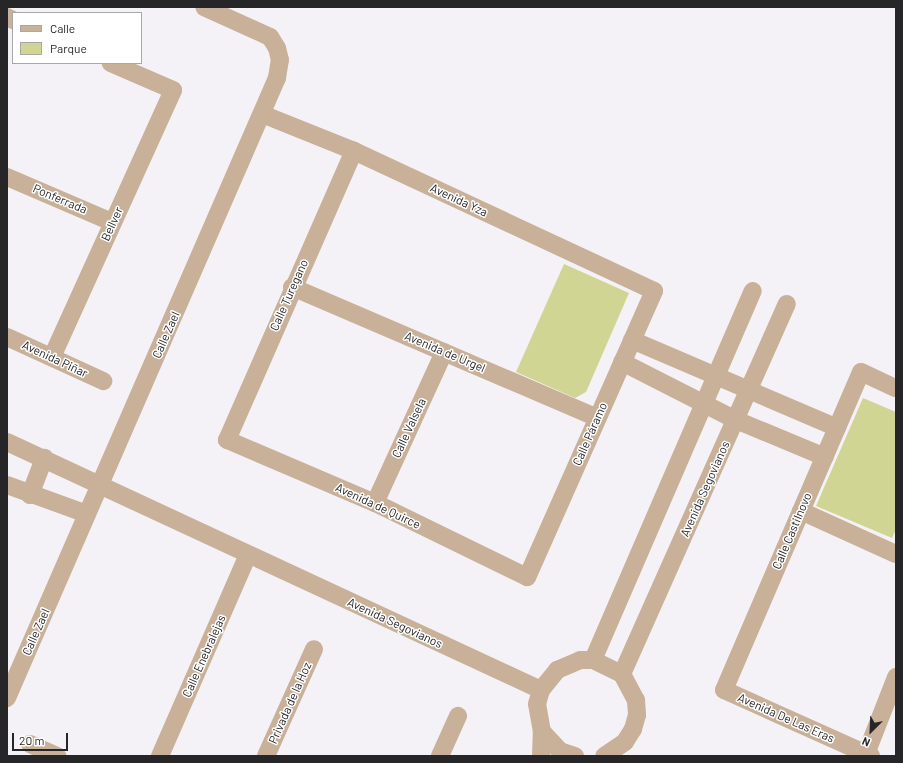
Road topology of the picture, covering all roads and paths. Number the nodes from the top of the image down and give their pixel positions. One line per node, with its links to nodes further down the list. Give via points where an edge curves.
1 (204, 7): 3 (street, Calle Zael, via 270,37 277,48 280,60 277,78)
2 (113, 64): 6 (street, Bellver, via 173,90)
3 (262, 114): 4 (street, Avenida Yza); 28 (street, Calle Zael)
4 (354, 151): 7 (street, Calle Turegano); 8 (street, Avenida Yza)
5 (7, 177): 6 (street, Ponferrada)
6 (112, 222): 14 (street, Bellver)
7 (292, 287): 13 (street, Avenida de Urgel); 24 (street, Calle Turegano)
8 (654, 291): 12 (street, Calle Páramo)
9 (753, 291): 16 (street)
10 (787, 304): 19 (street, Avenida Segovianos)
11 (7, 337): 14 (street, Avenida Piñar)
12 (632, 340): 15 (street, Calle Páramo); 16 (street)
13 (444, 352): 21 (street, Avenida de Urgel); 31 (street, Calle Valsela)
14 (52, 357): 17 (street, Avenida Piñar)
15 (622, 362): 20 (street); 21 (street, Calle Páramo)
16 (716, 375): 19 (street); 20 (street)
17 (103, 381)
18 (896, 388): 23 (street, Calle Castilnovo, via 861,372)
19 (750, 389): 22 (street, Avenida Segovianos); 23 (street)
20 (702, 405): 22 (street); 38 (street)
21 (597, 418): 36 (street, Calle Páramo)
22 (736, 420): 26 (street); 39 (street, Avenida Segovianos)
23 (837, 428): 26 (street, Calle Castilnovo)
24 (227, 440): 31 (street, Avenida de Quirce)
25 (7, 442): 27 (street, Avenida Segovianos)
26 (825, 457): 32 (street, Calle Castilnovo)
27 (44, 458): 28 (street, Avenida Segovianos); 30 (street)
28 (100, 484): 33 (street, Calle Zael); 35 (street, Avenida Segovianos)
29 (7, 485): 30 (street)
30 (30, 495): 33 (street)
31 (375, 503): 36 (street, Avenida de Quirce)
32 (801, 511): 34 (street); 42 (street, Calle Castilnovo)
33 (87, 514): 43 (street, Calle Zael)
34 (896, 554)
35 (248, 555): 41 (street, Avenida Segovianos); 49 (street, Calle Enebralejas)
36 (527, 577)
37 (314, 649): 50 (street, Privada de la Hoz)
38 (593, 660): 39 (street); 41 (street, via 580,660 557,670)
39 (622, 674): 54 (street, via 631,686 636,715 625,742)
40 (896, 677): 47 (street)
41 (541, 690): 45 (street, via 537,704)
42 (724, 690): 47 (street, Avenida De Las Eras)
43 (7, 698)
44 (458, 716): 51 (street)
45 (542, 732): 52 (street); 53 (street, via 560,751)
46 (30, 744): 48 (street)
47 (868, 755)
48 (57, 756)
49 (160, 756)
50 (266, 756)
51 (440, 756)
52 (541, 756)
53 (575, 756)
54 (604, 756)

